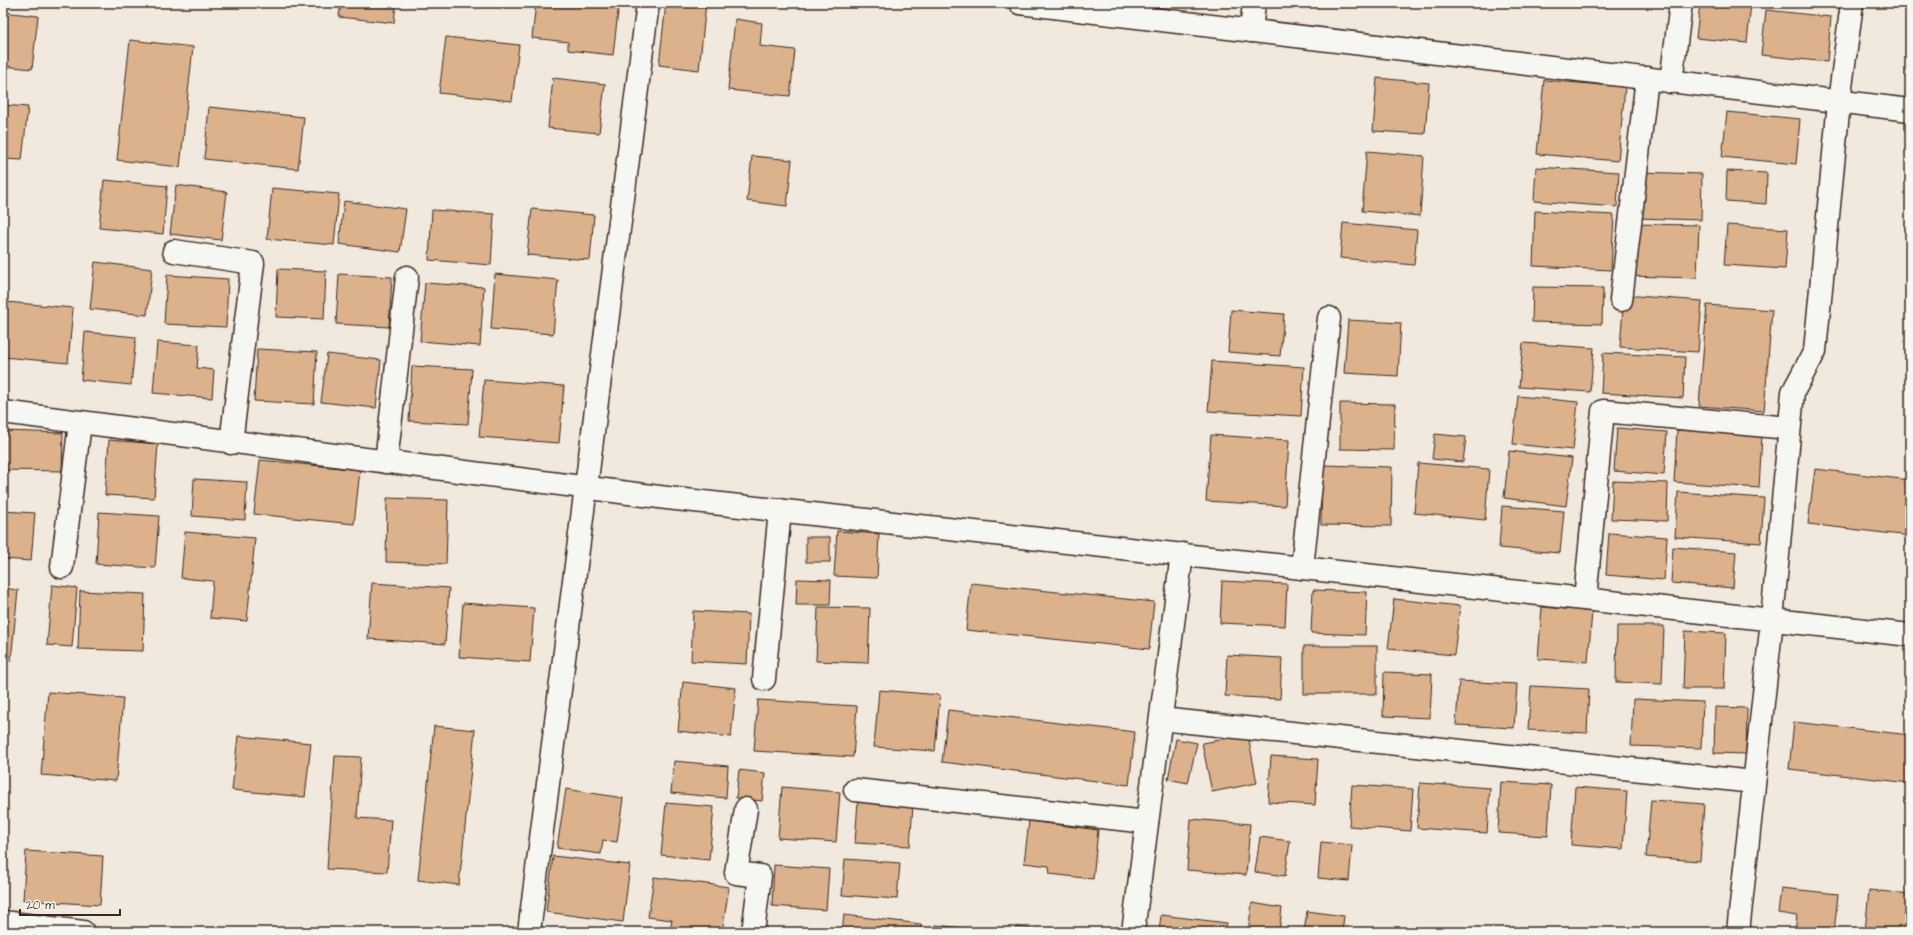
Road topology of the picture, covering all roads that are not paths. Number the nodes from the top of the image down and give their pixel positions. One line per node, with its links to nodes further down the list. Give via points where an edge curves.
1 (648, 3): 20 (street)
2 (1020, 3): 6 (street)
3 (1254, 3): 6 (street)
4 (1681, 3): 8 (street)
5 (1852, 3): 9 (street)
6 (1251, 31): 7 (street)
7 (1647, 78): 8 (street); 13 (street)
8 (1671, 82): 9 (street)
9 (1839, 102): 10 (street); 17 (street, via 1815,351 1793,392)
10 (1910, 110)
11 (174, 251): 18 (street, via 253,263)
12 (407, 277): 19 (street)
13 (1621, 300)
14 (1329, 318): 24 (street)
15 (3, 412): 16 (street)
16 (80, 423): 18 (street); 23 (street)
17 (1789, 428): 25 (street, via 1603,411); 26 (street)
18 (231, 442): 19 (street)
19 (386, 462): 20 (street)
20 (587, 486): 21 (street, via 667,498); 36 (street)
21 (780, 510): 22 (street); 28 (street)
22 (1182, 554): 24 (street); 29 (street)
23 (62, 567)
24 (1302, 568): 25 (street)
25 (1585, 599): 26 (street)
26 (1772, 620): 27 (street); 30 (street)
27 (1910, 635)
28 (764, 679)
29 (1161, 719): 30 (street); 33 (street)
30 (1754, 782): 39 (street)
31 (855, 790): 33 (street)
32 (746, 809): 37 (street, via 736,873 760,876)
33 (1147, 822): 38 (street)
34 (3, 922): 35 (street)
35 (83, 932)
36 (529, 932)
37 (753, 932)
38 (1133, 932)
39 (1738, 932)

